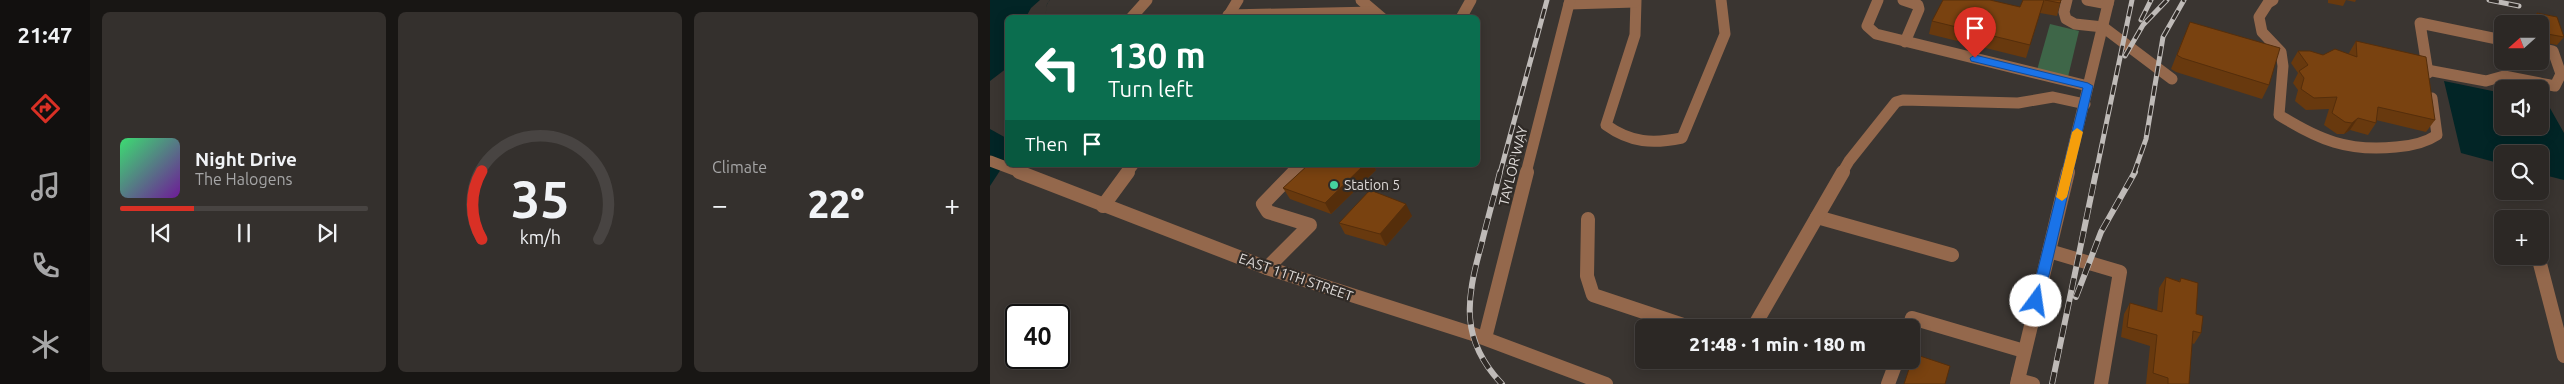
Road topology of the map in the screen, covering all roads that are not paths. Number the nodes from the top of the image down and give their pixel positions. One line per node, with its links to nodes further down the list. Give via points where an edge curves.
1 (1147, 0): 14 (street)
2 (1238, 0): 15 (street)
3 (1361, 0): 16 (street)
4 (1470, 0): 17 (street)
5 (1721, 0): 11 (street, via 1725,34 1702,94 1682,138 1656,144 1622,137 1606,125 1635,34)
6 (1878, 0): 20 (street, via 1867,26 1870,31)
7 (1903, 0): 20 (street, via 1918,5 1919,10)
8 (2067, 0): 18 (street, via 2066,19 2075,24)
9 (2087, 0): 13 (street)
10 (2273, 0): 22 (street, via 2259,17 2262,32 2280,52 2283,66 2278,115 2307,133 2347,148 2380,150 2430,140 2437,135)
11 (1635, 1): 12 (street)
12 (1570, 2): 40 (street, TAYLOR WAY)
13 (2108, 2): 18 (street)
14 (1134, 15)
15 (1229, 15)
16 (1378, 15)
17 (1464, 15)
18 (2103, 27): 23 (street); 24 (street)
19 (2494, 38): 22 (street, via 2420,23)
20 (1906, 42): 24 (street)
21 (2549, 50): 25 (street, via 2553,51 2561,74)
22 (2427, 70): 25 (street, via 2486,81 2504,76)
23 (2172, 79)
24 (2088, 86): 26 (street)
25 (2559, 88)
26 (2085, 104): 31 (street, via 2053,97 2018,103 1896,102 1849,161); 33 (street)
27 (990, 161): 30 (street, EAST 11TH STREET)
28 (1131, 167): 30 (street)
29 (1299, 167): 36 (street, via 1263,204 1268,212 1310,225)
30 (1102, 206): 36 (street, EAST 11TH STREET)
31 (1817, 217): 34 (street); 38 (street)
32 (1588, 218): 37 (street, via 1587,276 1593,295)
33 (2049, 251): 41 (street); 48 (street, via 2120,272)
34 (1952, 255)
35 (2540, 265): 42 (street)
36 (1268, 268): 40 (street, EAST 11TH STREET)
37 (1665, 319)
38 (1759, 319)
39 (1920, 320): 41 (street)
40 (1485, 338): 45 (street, EAST 11TH STREET)
41 (2024, 351): 44 (street)
42 (2564, 356)
43 (1893, 369): 46 (street)
44 (2018, 382): 47 (street)
45 (1606, 384)
46 (1888, 384)
47 (2033, 384)
48 (2101, 384)

